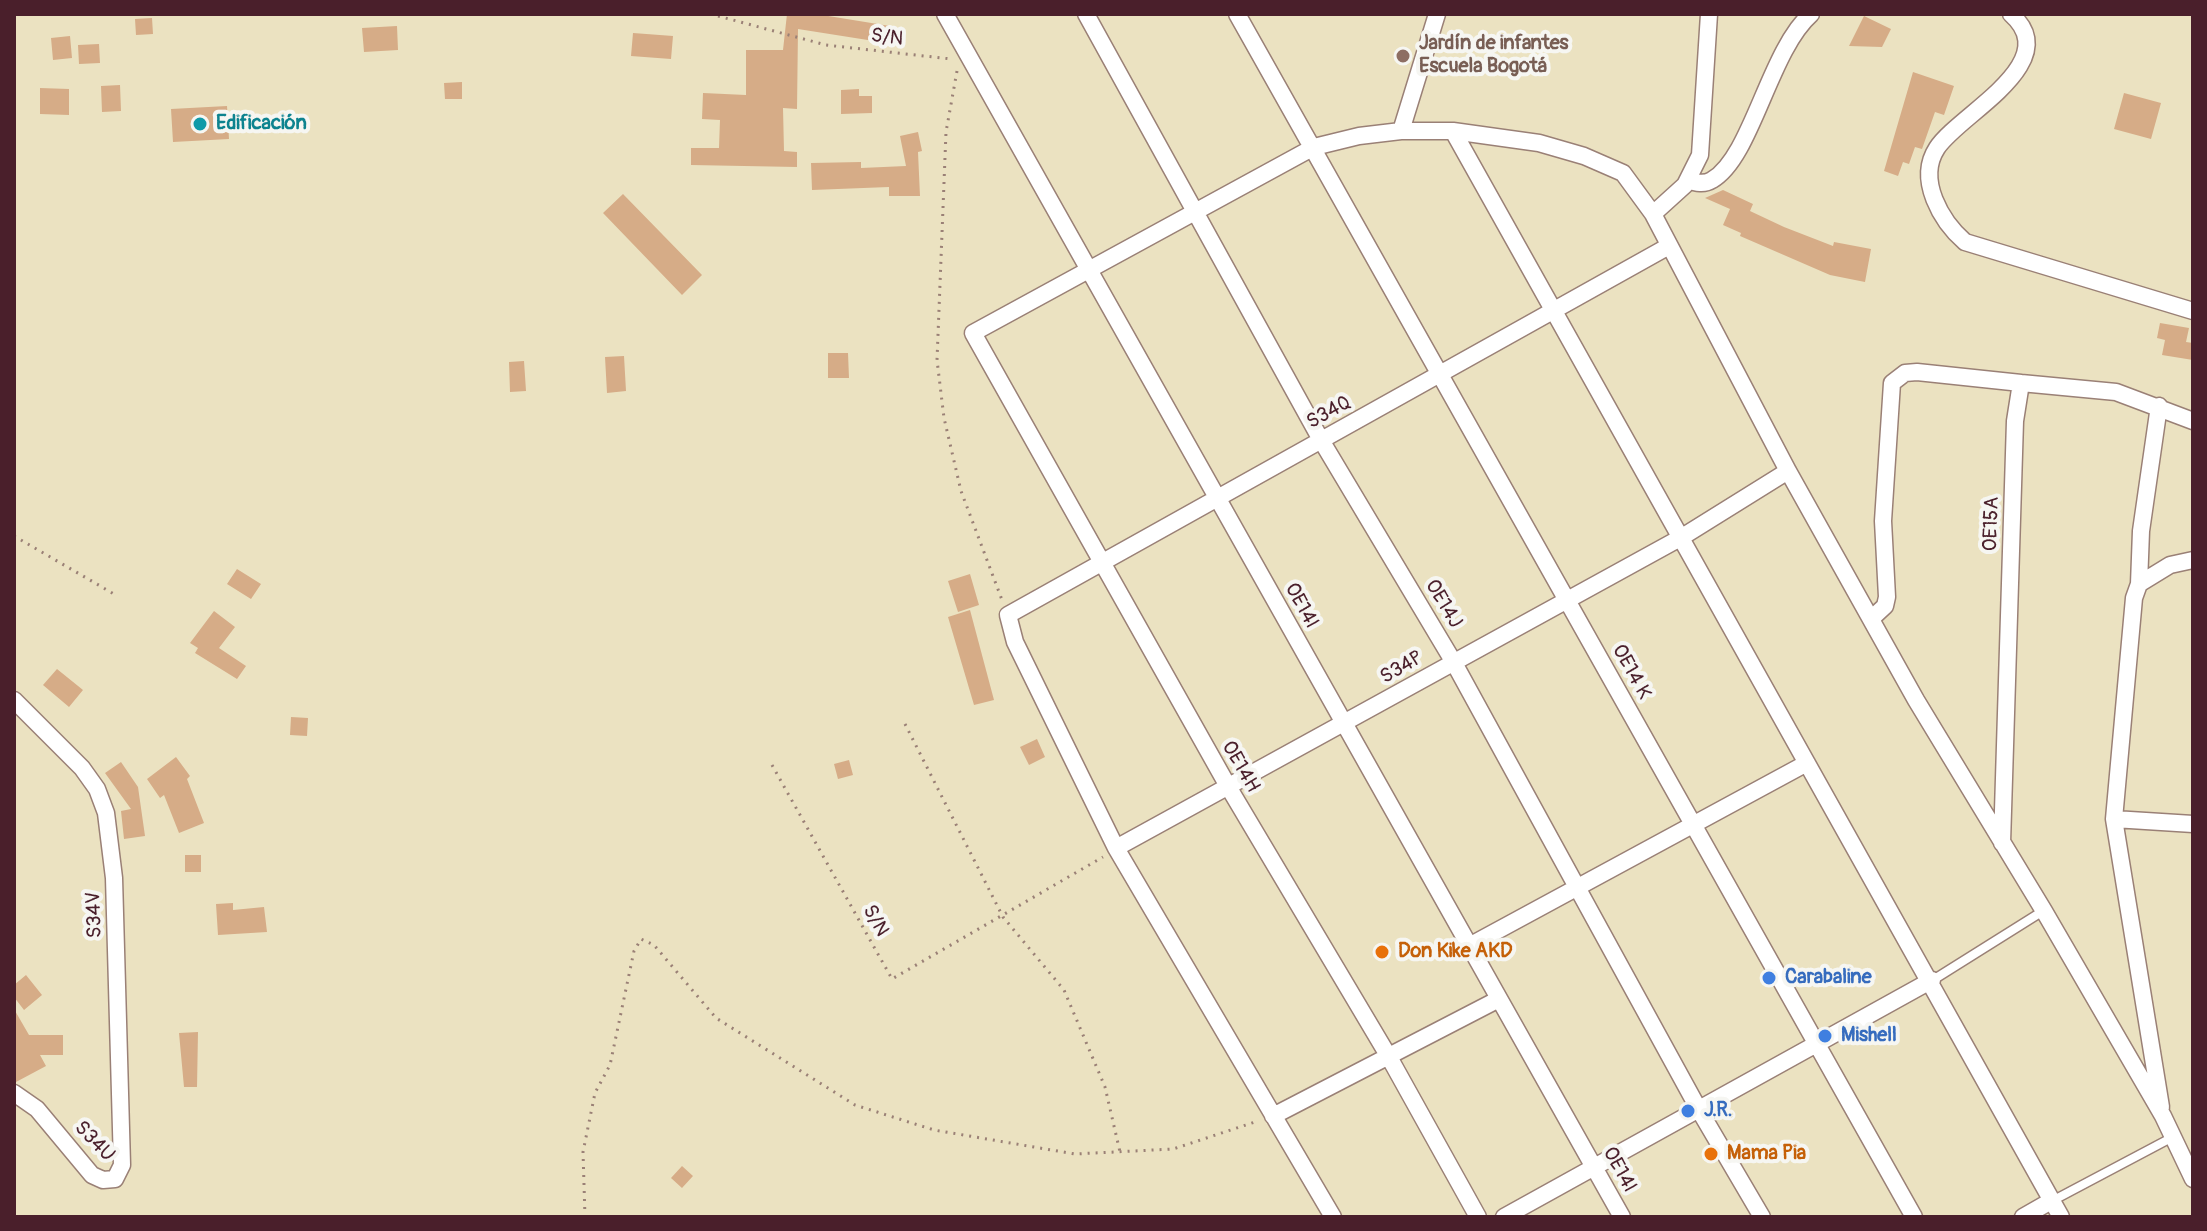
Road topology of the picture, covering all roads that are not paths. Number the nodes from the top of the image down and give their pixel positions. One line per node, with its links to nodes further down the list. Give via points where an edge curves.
1 (945, 14): 15 (street, OE14I)
2 (1086, 14): 12 (street, OE14J)
3 (1237, 14): 10 (street, OE14 K)
4 (1437, 14): 8 (street)
5 (1709, 14): 11 (street, via 1700,155)
6 (1811, 14): 11 (street, via 1790,39 1732,159 1712,180)
7 (2011, 14): 17 (street, via 2026,40 2021,63 1996,94 1935,150 1931,179 1944,221 1965,242)
8 (1401, 131): 9 (street); 10 (street)
9 (1453, 131): 13 (street, via 1539,143 1584,156 1623,173); 16 (street)
10 (1314, 147): 12 (street); 18 (street, OE14 K)
11 (1688, 180): 13 (street)
12 (1197, 211): 15 (street); 22 (street, OE14J)
13 (1653, 214): 14 (street)
14 (1669, 246): 16 (street, S34Q); 23 (street)
15 (1089, 270): 24 (street, OE14I); 27 (street, OE14H, via 973,333)
16 (1553, 311): 18 (street, S34Q); 25 (street)
17 (2193, 311)
18 (1441, 373): 22 (street, S34Q); 29 (street, OE14 K)
19 (2021, 383): 20 (street, via 2085,387); 30 (street, via 1917,372 1892,383 1883,521 1887,597); 39 (street, OE15A, via 2015,421)
20 (2159, 406): 21 (street); 28 (street)
21 (2193, 421)
22 (1321, 440): 24 (street, S34Q); 31 (street, OE14J)
23 (1788, 471): 25 (street, S34P); 30 (street)
24 (1217, 498): 27 (street, S34Q); 33 (street, OE14I)
25 (1682, 537): 29 (street, S34P); 34 (street)
26 (2193, 560): 28 (street, via 2170,565)
27 (1101, 563): 35 (street, OE14H); 40 (street, S34Q, via 1008,615 1015,642)
28 (2139, 584): 36 (street)
29 (1567, 599): 31 (street, S34P); 38 (street, OE14 K)
30 (1871, 619): 39 (street)
31 (1453, 661): 33 (street, S34P); 41 (street, OE14J)
32 (14, 700): 53 (street, S34V, via 82,768 106,813 114,878)
33 (1345, 724): 35 (street, S34P); 43 (street, OE14I)
34 (1807, 763): 38 (street); 44 (street)
35 (1229, 788): 40 (street, S34P); 47 (street, OE14H)
36 (2114, 819): 37 (street); 51 (street)
37 (2193, 824)
38 (1694, 825): 41 (street); 46 (street, OE14 K)
39 (2002, 844): 42 (street)
40 (1116, 848): 50 (street)
41 (1578, 888): 43 (street); 49 (street, OE14J)
42 (2044, 911): 44 (lane); 51 (street)
43 (1469, 946): 45 (street, OE14I)
44 (1932, 980): 46 (street); 56 (street)
45 (1499, 999): 47 (street); 54 (street, OE14I)
46 (1816, 1042): 49 (street); 62 (street, OE14 K)
47 (1389, 1057): 50 (street); 58 (street, OE14H)
48 (14, 1093): 53 (street, S34U, via 37,1109 92,1175 115,1179)
49 (1698, 1108): 54 (street); 61 (street, OE14J)
50 (1273, 1116): 57 (street)
51 (2163, 1116): 52 (street)
52 (2171, 1138): 55 (street); 56 (lane)
53 (122, 1165)
54 (1594, 1167): 59 (street); 60 (street, OE14I)
55 (2193, 1179)
56 (2051, 1201): 63 (street); 64 (street)
57 (1333, 1217)
58 (1478, 1217)
59 (1504, 1217)
60 (1622, 1217)
61 (1762, 1217)
62 (1914, 1217)
63 (2023, 1217)
64 (2061, 1217)

